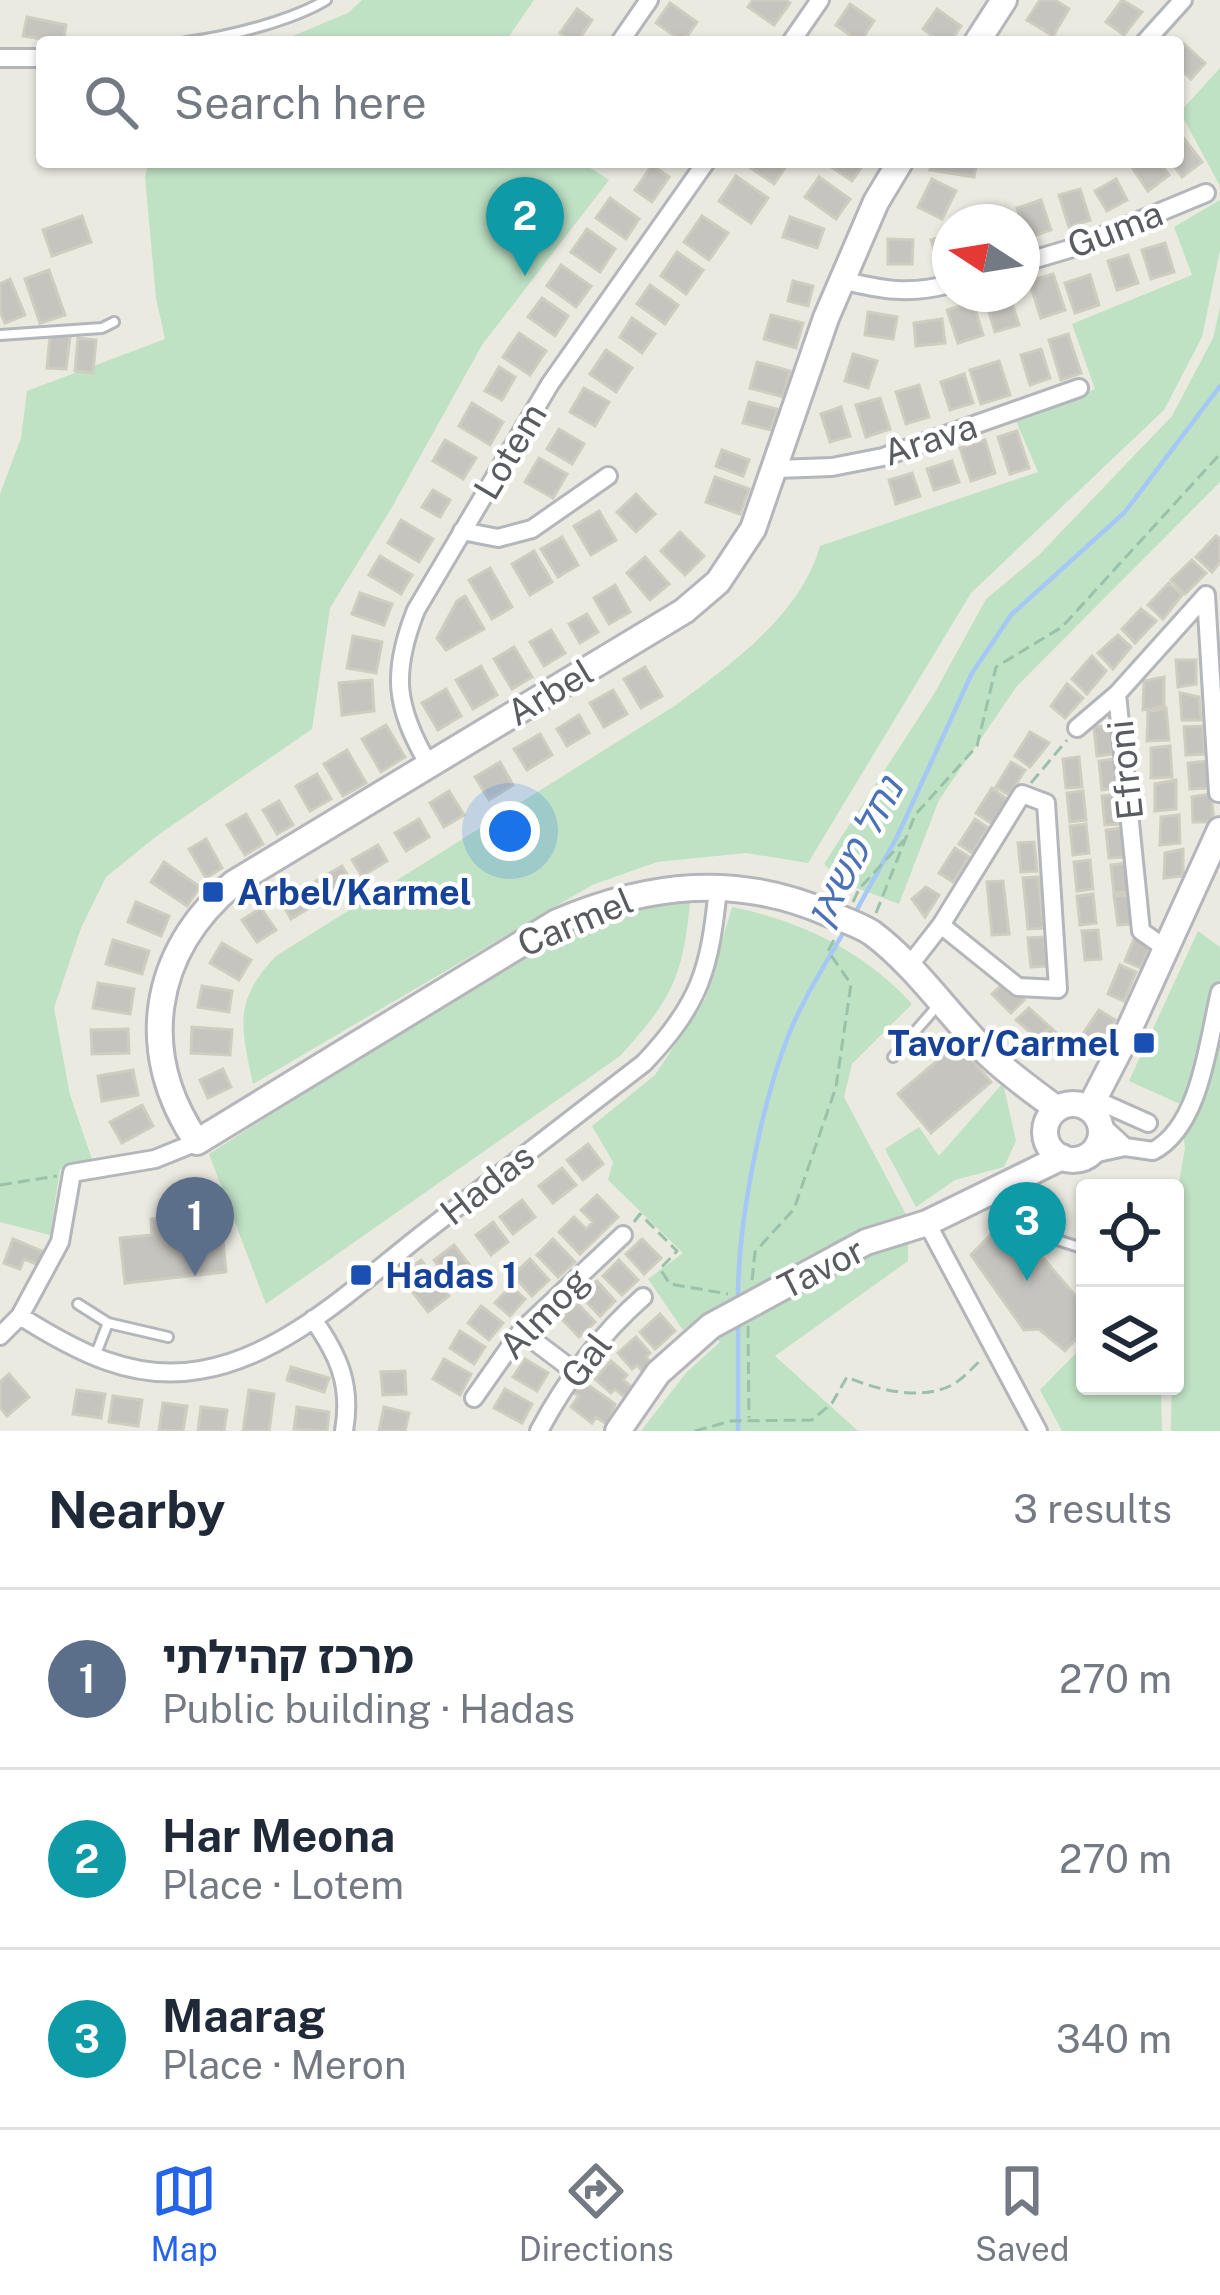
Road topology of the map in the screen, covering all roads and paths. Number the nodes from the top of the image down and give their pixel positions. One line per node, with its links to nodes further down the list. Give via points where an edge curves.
1 (326, 0): 6 (lane)
2 (649, 0): 7 (street)
3 (820, 0): 8 (street)
4 (1004, 0): 9 (street)
5 (1183, 0): 10 (street)
6 (222, 36)
7 (624, 36)
8 (794, 36)
9 (981, 36)
10 (1150, 36)
11 (0, 58): 12 (street)
12 (36, 58)
13 (702, 168): 25 (street, Lotem, via 550,384)
14 (896, 168): 17 (street, Arbel)
15 (1206, 193): 16 (street, Guma)
16 (1040, 258)
17 (842, 280): 18 (street, via 889,292); 23 (street, Arbel)
18 (932, 288)
19 (114, 322): 20 (lane)
20 (0, 335)
21 (1079, 388): 23 (street, Arava, via 883,457)
22 (1220, 454): 32 (path, via 1062,627 996,667 976,746 915,815)
23 (777, 469): 28 (street, Arbel, via 739,556 684,611)
24 (608, 476): 25 (street, via 532,529 498,538)
25 (462, 531): 28 (street, Lotem, via 403,644 398,681 406,727)
26 (1117, 694): 27 (street); 29 (street, Efroni, via 1206,595); 38 (street, Efroni, via 1141,931)
27 (1077, 728): 30 (path)
28 (429, 765): 46 (street, Arbel, via 234,883 185,934 158,1016 159,1049 176,1112)
29 (1219, 793)
30 (1022, 794): 35 (street); 35 (street, via 1046,803 1058,989 1018,987)
31 (1220, 830): 38 (street)
32 (905, 839): 34 (path); 37 (path)
33 (718, 888): 37 (street, Carmel, via 791,896); 46 (street, Carmel, via 629,895 557,922); 60 (street, Hadas, via 711,954 674,1032)
34 (849, 909)
35 (940, 926): 39 (street)
36 (838, 931): 58 (path, via 828,951 851,984 836,1087 794,1209 754,1252)
37 (869, 931): 39 (street, Carmel)
38 (1166, 948): 44 (street)
39 (909, 966): 41 (street, Carmel)
40 (1220, 992): 47 (street, via 1196,1091 1177,1132 1154,1151)
41 (940, 1003): 42 (lane); 43 (street, Carmel, via 989,1055)
42 (893, 1057)
43 (1058, 1108): 44 (street); 49 (street, via 1046,1138)
44 (1094, 1110): 45 (street); 47 (street); 48 (street, via 1099,1141)
45 (1148, 1124)
46 (196, 1142): 50 (street, Carmel, via 155,1159)
47 (1125, 1147): 48 (street)
48 (1088, 1155): 49 (street)
49 (1062, 1157): 52 (street, Tavor)
50 (72, 1173): 51 (path); 59 (street, via 61,1242)
51 (0, 1185)
52 (990, 1191): 53 (street, Tavor); 55 (lane, via 1026,1230)
53 (928, 1223): 58 (street, Tavor, via 866,1242); 65 (street)
54 (623, 1234): 58 (path, via 640,1214 676,1251 660,1268 670,1284 725,1291); 62 (street, Almog)
55 (1076, 1247)
56 (644, 1297): 67 (street, Gal)
57 (78, 1304): 61 (lane)
58 (746, 1307): 70 (path); 73 (street, Tavor, via 658,1373)
59 (20, 1316): 63 (street); 66 (street, Hadas)
60 (313, 1318): 66 (street, Hadas, via 246,1358 199,1371 157,1372); 71 (street, via 346,1377)
61 (108, 1323): 64 (lane); 66 (lane)
62 (521, 1331): 67 (street); 68 (street, Almog)
63 (0, 1336)
64 (168, 1337)
65 (993, 1350): 69 (path, via 951,1386 913,1393 847,1378 832,1403); 76 (street)
66 (94, 1357)
67 (574, 1371): 72 (street, Gal)
68 (474, 1398)
69 (806, 1420): 70 (path); 75 (path)
70 (749, 1421): 74 (path)
71 (344, 1431)
72 (539, 1431)
73 (618, 1431)
74 (695, 1431)
75 (812, 1431)
76 (1038, 1431)

